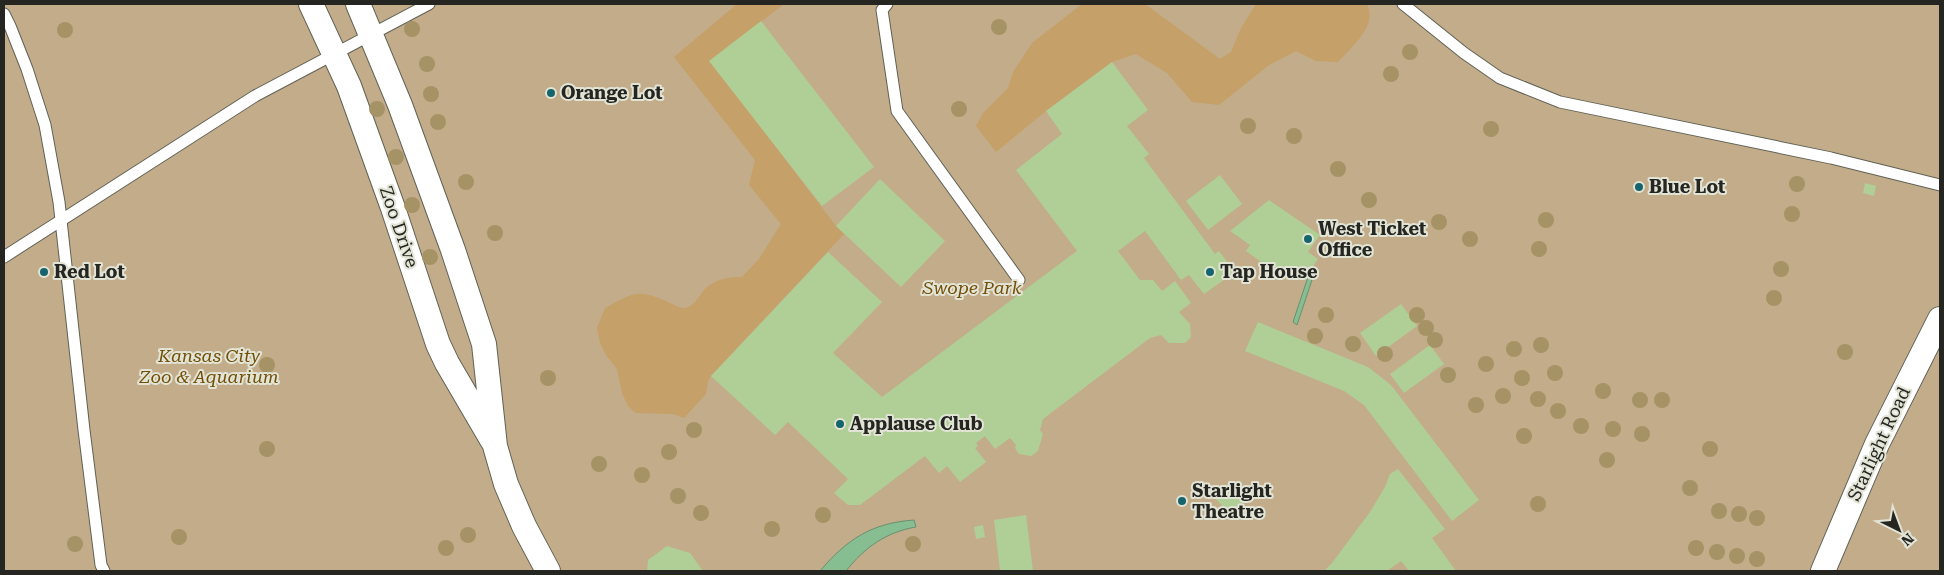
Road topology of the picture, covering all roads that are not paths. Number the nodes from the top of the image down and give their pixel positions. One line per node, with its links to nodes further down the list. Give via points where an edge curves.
1 (311, 4): 8 (street, Zoo Drive)
2 (358, 4): 7 (street, Zoo Drive)
3 (429, 4): 7 (lane)
4 (887, 4): 12 (lane, via 882,10 897,111)
5 (1403, 4): 9 (lane, via 1500,78 1560,102 1831,158)
6 (4, 14): 10 (lane, via 45,125)
7 (372, 34): 8 (lane); 14 (street, Zoo Drive, via 404,114 484,344)
8 (335, 54): 10 (lane, via 255,96); 14 (street, Zoo Drive, via 393,208 438,344)
9 (1940, 185)
10 (61, 220): 11 (lane); 15 (lane, via 84,430)
11 (4, 257)
12 (1018, 280)
13 (1940, 318): 17 (street, Starlight Road, via 1877,444)
14 (495, 446): 16 (street, Zoo Drive, via 506,484)
15 (104, 571)
16 (548, 571)
17 (1823, 571)

